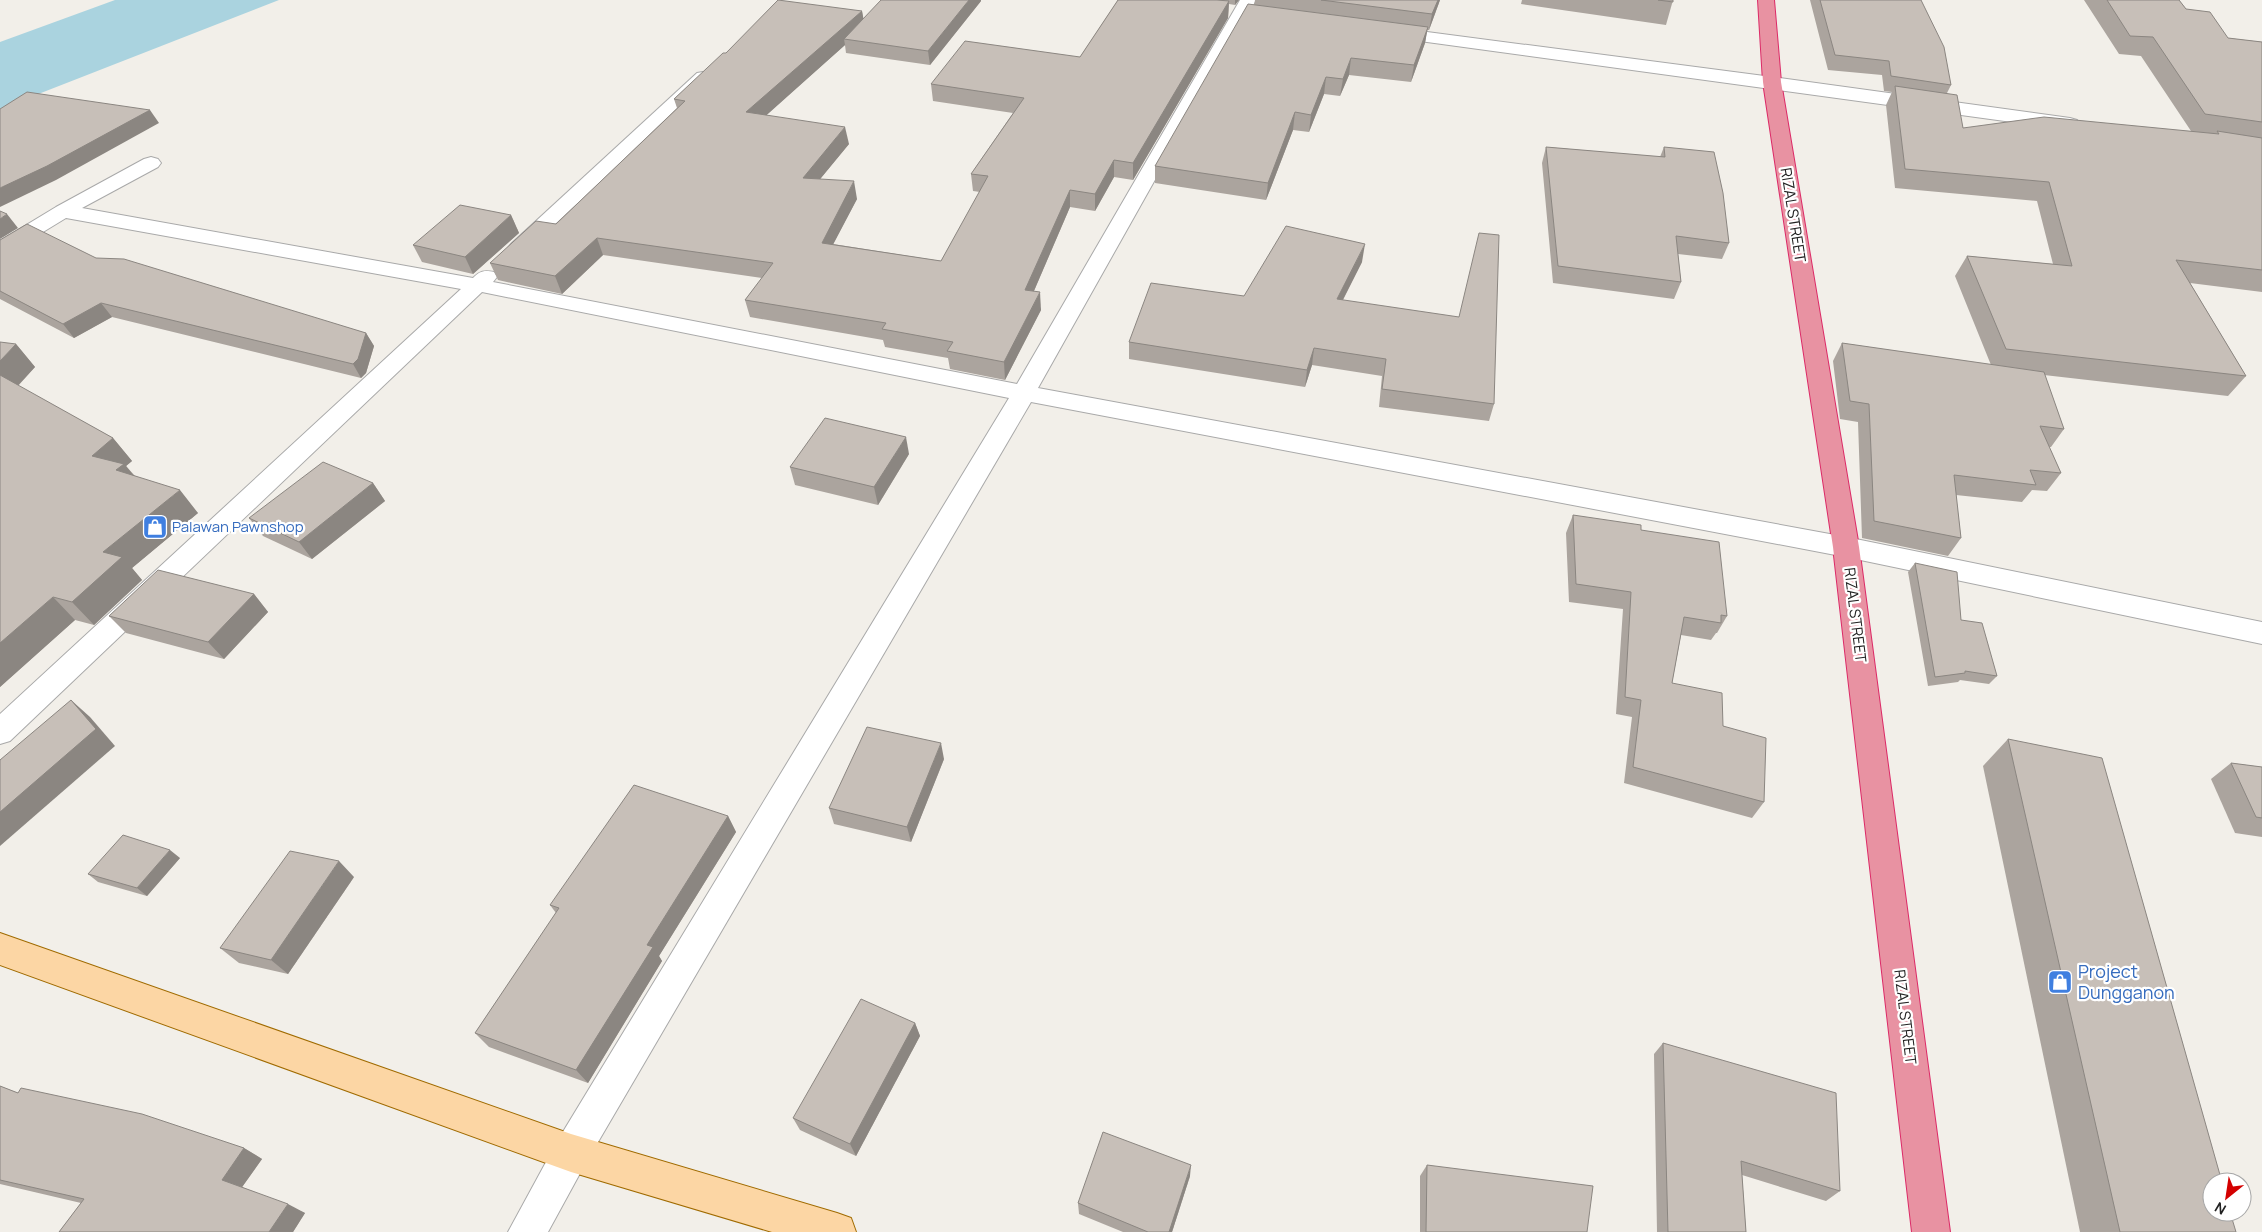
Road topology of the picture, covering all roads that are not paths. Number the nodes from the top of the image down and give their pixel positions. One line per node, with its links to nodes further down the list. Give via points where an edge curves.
1 (1766, 0): 5 (highway, RIZAL STREET)
2 (1243, 10): 11 (street)
3 (1369, 30): 5 (street)
4 (722, 60): 10 (street)
5 (1772, 82): 6 (street); 12 (highway, RIZAL STREET)
6 (2086, 126)
7 (151, 163): 8 (street)
8 (63, 211): 9 (street); 10 (street)
9 (0, 250)
10 (477, 285): 11 (street); 14 (street)
11 (1024, 394): 12 (street); 16 (street)
12 (1846, 547): 13 (street); 19 (highway, RIZAL STREET)
13 (2262, 633)
14 (0, 732)
15 (0, 950): 16 (main road)
16 (571, 1153): 17 (street); 18 (main road)
17 (528, 1232)
18 (837, 1232)
19 (1932, 1232)

